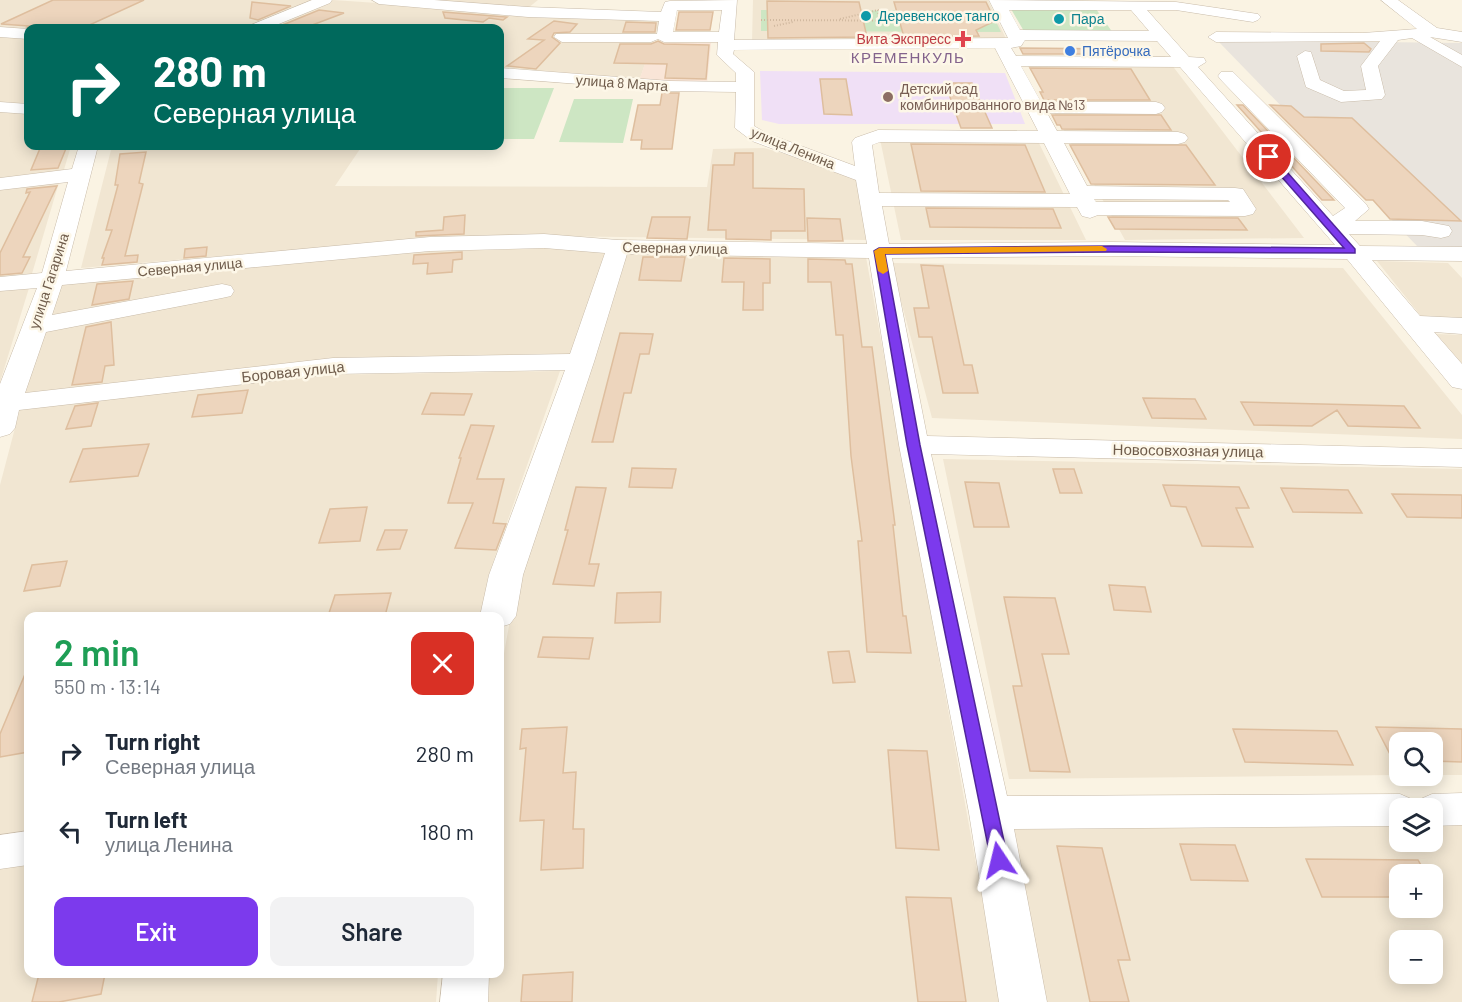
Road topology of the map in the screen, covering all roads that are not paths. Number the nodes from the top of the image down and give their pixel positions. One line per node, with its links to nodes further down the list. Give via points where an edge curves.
1 (325, 0): 9 (street)
2 (380, 0): 7 (street, via 528,12)
3 (1388, 0): 11 (street)
4 (730, 3): 7 (street, via 670,5); 20 (street)
5 (1133, 3): 6 (street); 8 (street); 14 (street)
6 (997, 9): 21 (street)
7 (668, 17): 17 (street)
8 (1253, 17)
9 (267, 24)
10 (0, 32): 12 (street)
11 (1432, 32): 13 (street); 19 (street)
12 (24, 34)
13 (1414, 34): 15 (street); 23 (street)
14 (1162, 36): 21 (street); 24 (street)
15 (1394, 36): 18 (street); 22 (street, via 1369,66 1376,95 1341,97 1312,83)
16 (562, 37): 17 (street)
17 (664, 37): 20 (street)
18 (1216, 37)
19 (1462, 37)
20 (726, 41): 21 (street); 27 (street, улица Ленина, via 725,56 745,72)
21 (1009, 47): 24 (street); 31 (street)
22 (1305, 56)
23 (1462, 62)
24 (1188, 66): 28 (street)
25 (504, 73): 27 (street, улица 8 Марта, via 670,86)
26 (1227, 76): 29 (street)
27 (745, 87): 38 (street, улица Ленина, via 745,128 759,137)
28 (1217, 99): 29 (street); 42 (street)
29 (1249, 99): 42 (street, via 1358,209)
30 (0, 107): 33 (street)
31 (1033, 107): 32 (street); 34 (street)
32 (1156, 108)
33 (24, 109)
34 (1048, 137): 35 (street); 38 (street, via 878,136 862,142); 41 (street)
35 (1178, 138)
36 (87, 150): 37 (street, улица Гагарина)
37 (80, 174): 39 (street); 49 (street, улица Гагарина)
38 (866, 177): 40 (street)
39 (0, 184)
40 (871, 199): 41 (street); 46 (street)
41 (1084, 200): 41 (street, via 1245,208 1234,195); 45 (street)
42 (1330, 227): 43 (street); 47 (street)
43 (1441, 231)
44 (618, 247): 46 (street, Северная улица); 49 (street, Северная улица, via 534,241 430,244); 55 (street)
45 (1111, 249): 46 (street, Северная улица); 47 (street, Северная улица)
46 (879, 251): 58 (street)
47 (1352, 251): 48 (street, Северная улица); 52 (street)
48 (1462, 254)
49 (52, 280): 50 (street, Северная улица); 53 (street, улица Гагарина)
50 (0, 284)
51 (222, 291): 53 (street)
52 (1412, 323): 54 (street); 56 (street)
53 (35, 326): 57 (street, улица Гагарина)
54 (1462, 326)
55 (580, 362): 57 (street, Боровая улица, via 333,366); 60 (street, via 506,575)
56 (1462, 381)
57 (2, 415)
58 (914, 445): 59 (street, Новосовхозная улица); 64 (street)
59 (1462, 458)
60 (499, 612)
61 (1462, 809): 63 (street)
62 (1389, 810): 64 (street)
63 (1443, 810)
64 (990, 813): 69 (street)
65 (24, 849): 66 (street)
66 (0, 852)
67 (466, 978): 68 (street)
68 (464, 1002)
69 (1023, 1002)

